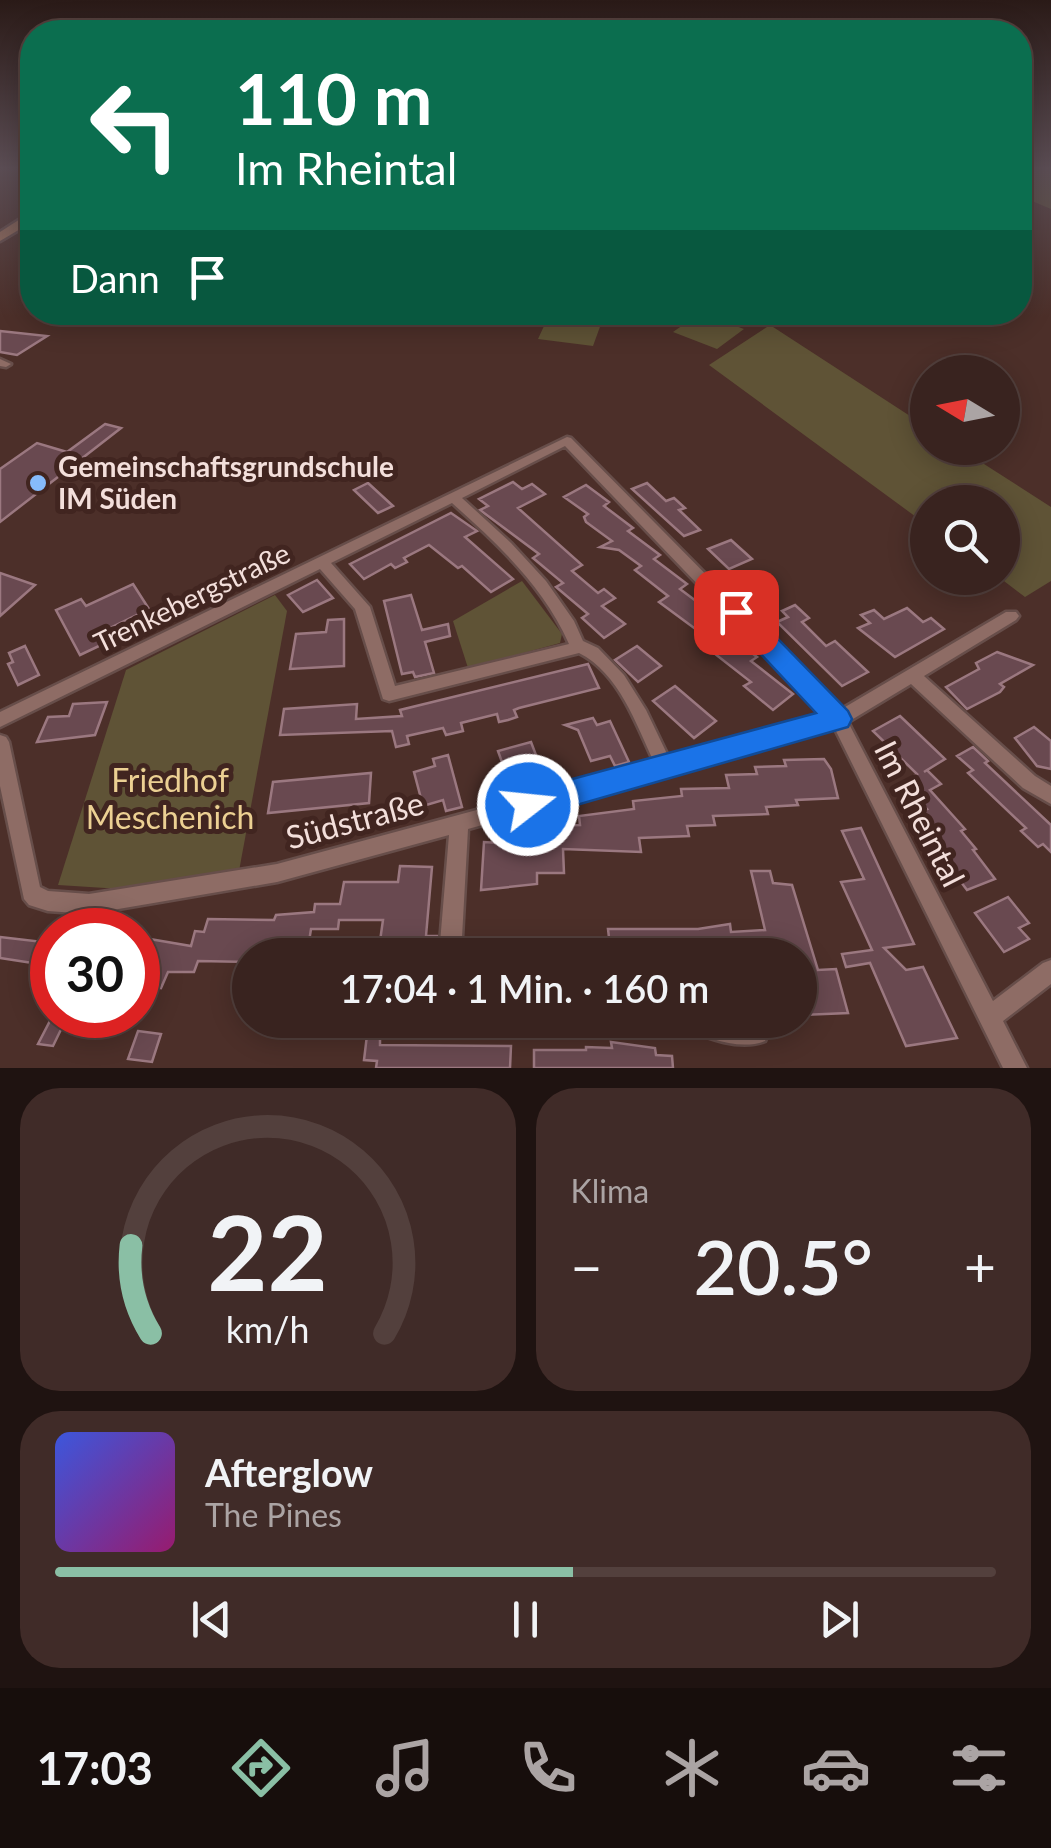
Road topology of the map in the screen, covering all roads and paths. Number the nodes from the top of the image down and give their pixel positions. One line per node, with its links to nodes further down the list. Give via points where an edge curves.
1 (567, 441): 2 (street, Trenkebergstraße); 7 (street, Im Rheintal)
2 (454, 498): 3 (street, Trenkebergstraße); 5 (street, via 498,535 570,626)
3 (322, 562): 5 (street, via 362,607 389,694 522,665); 8 (street, Trenkebergstraße)
4 (1011, 616): 6 (street, Südstraße)
5 (577, 645): 10 (street, via 598,655 631,698)
6 (912, 675): 7 (street, Südstraße); 11 (street)
7 (838, 719): 10 (street, Südstraße); 15 (street, Im Rheintal)
8 (0, 720)
9 (0, 742): 12 (street, Südstraße, via 31,892 48,901 122,901 277,873)
10 (665, 767): 12 (street, Südstraße)
11 (1051, 796)
12 (459, 824): 13 (street)
13 (451, 938)
14 (1051, 971): 15 (street)
15 (988, 1018): 16 (street, Im Rheintal)
16 (1015, 1068)

